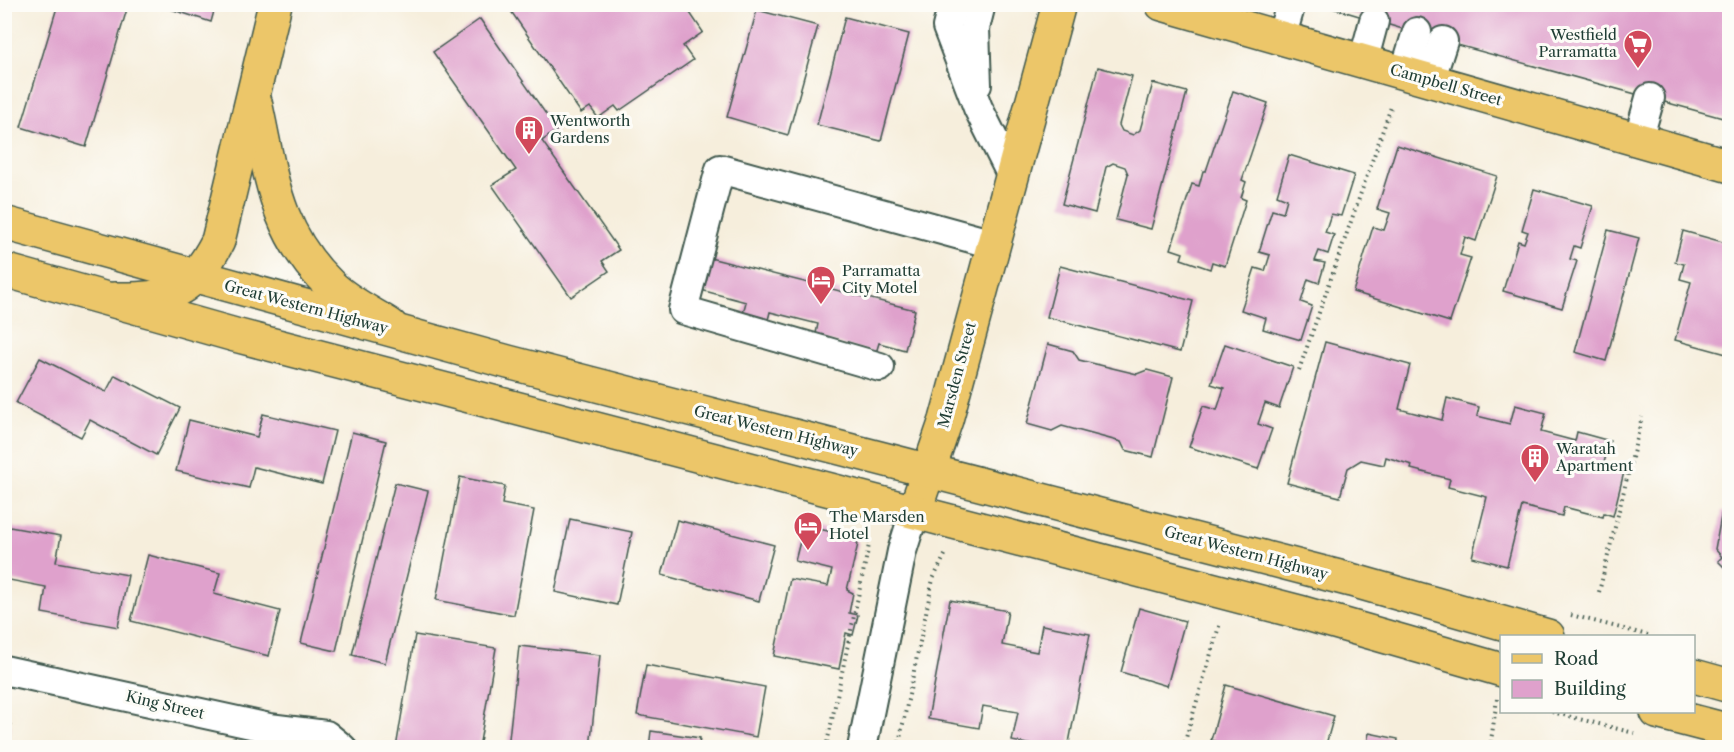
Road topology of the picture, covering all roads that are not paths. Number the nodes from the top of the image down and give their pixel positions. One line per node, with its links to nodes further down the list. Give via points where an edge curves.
1 (275, 4): 12 (main road)
2 (953, 4): 14 (street, via 947,27)
3 (981, 4): 14 (street, via 975,28)
4 (1059, 4): 17 (main road, Marsden Street)
5 (1162, 4): 9 (main road, Campbell Street)
6 (1291, 4): 9 (street)
7 (1374, 21): 10 (street)
8 (1430, 36): 11 (street)
9 (1281, 38): 10 (main road, Campbell Street)
10 (1363, 62): 11 (main road, Campbell Street)
11 (1417, 77): 15 (main road, Campbell Street)
12 (253, 94): 21 (main road, via 218,241); 23 (main road, via 272,185 296,241 331,286)
13 (1650, 98): 15 (street)
14 (978, 108): 17 (street)
15 (1638, 140): 16 (main road, Campbell Street)
16 (1730, 166)
17 (1012, 176): 19 (main road, Marsden Street)
18 (4, 223): 21 (main road, Great Western Highway)
19 (993, 244): 24 (street, via 720,169 683,310); 25 (main road, Marsden Street)
20 (4, 270): 22 (main road)
21 (197, 277): 22 (main road, via 169,294); 23 (main road, Great Western Highway)
22 (110, 299): 26 (main road, via 246,338)
23 (402, 333): 25 (main road, Great Western Highway)
24 (880, 367)
25 (929, 470): 26 (main road, Marsden Street); 27 (main road, Great Western Highway)
26 (915, 510): 30 (main road, via 1231,594); 35 (street, Marsden Street, via 902,551)
27 (1544, 635)
28 (4, 669): 34 (street, King Street)
29 (1695, 676): 31 (main road)
30 (1500, 684)
31 (1730, 686)
32 (1651, 723): 33 (main road)
33 (1730, 731)
34 (334, 741)
35 (862, 747)

